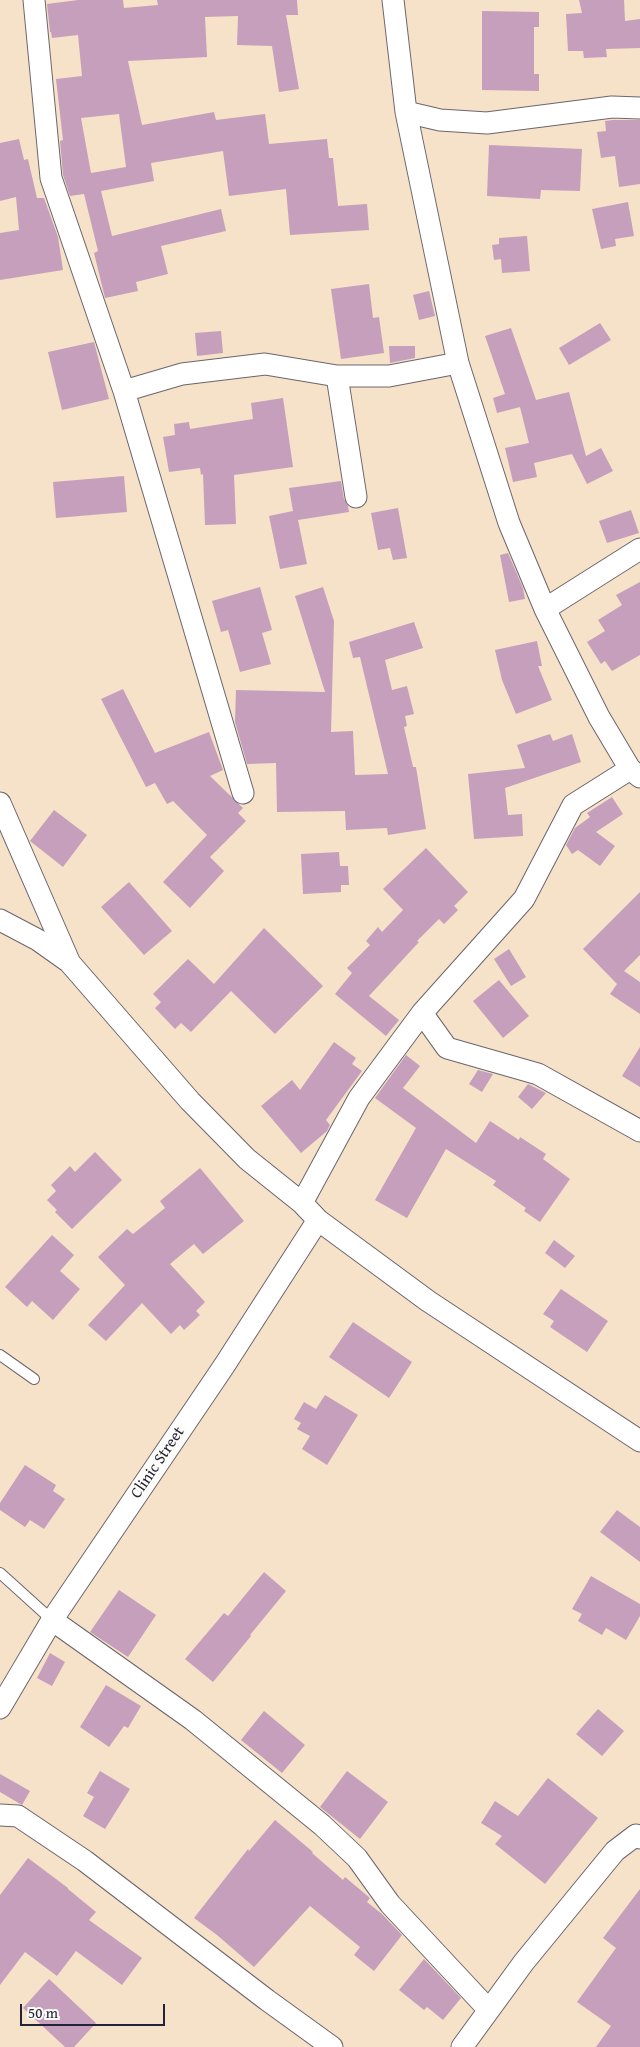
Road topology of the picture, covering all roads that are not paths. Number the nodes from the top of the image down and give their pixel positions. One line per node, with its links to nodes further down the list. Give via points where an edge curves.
1 (34, 0): 7 (street, via 51,178)
2 (394, 0): 4 (street)
3 (640, 108): 4 (street, via 612,107 487,123 440,120)
4 (406, 112): 5 (street)
5 (458, 363): 6 (street, via 389,376); 10 (street, via 509,523)
6 (337, 376): 7 (street, via 265,364 182,374); 8 (street)
7 (124, 391): 12 (street)
8 (356, 497)
9 (640, 549): 10 (street)
10 (545, 609): 11 (street, via 599,717)
11 (635, 773): 16 (street, via 573,806 524,899)
12 (243, 793)
13 (0, 803): 15 (street)
14 (0, 920): 15 (street, via 38,940)
15 (69, 962): 18 (street, via 190,1102 247,1159)
16 (422, 1013): 17 (street, via 447,1048 538,1074); 18 (street, via 359,1098)
17 (640, 1131)
18 (302, 1203): 19 (street)
19 (318, 1220): 22 (street, via 428,1301); 24 (street, Clinic Street, via 224,1366)
20 (0, 1355): 21 (lane)
21 (34, 1379)
22 (640, 1441)
23 (0, 1574): 24 (lane)
24 (52, 1620): 25 (street, Clinic Street); 28 (street, via 193,1720 322,1825 357,1858 390,1904)
25 (0, 1708)
26 (0, 1815): 29 (street, via 18,1816 85,1860)
27 (640, 1838): 28 (street, via 636,1835 615,1851)
28 (488, 2009): 30 (street)
29 (332, 2047)
30 (462, 2047)

